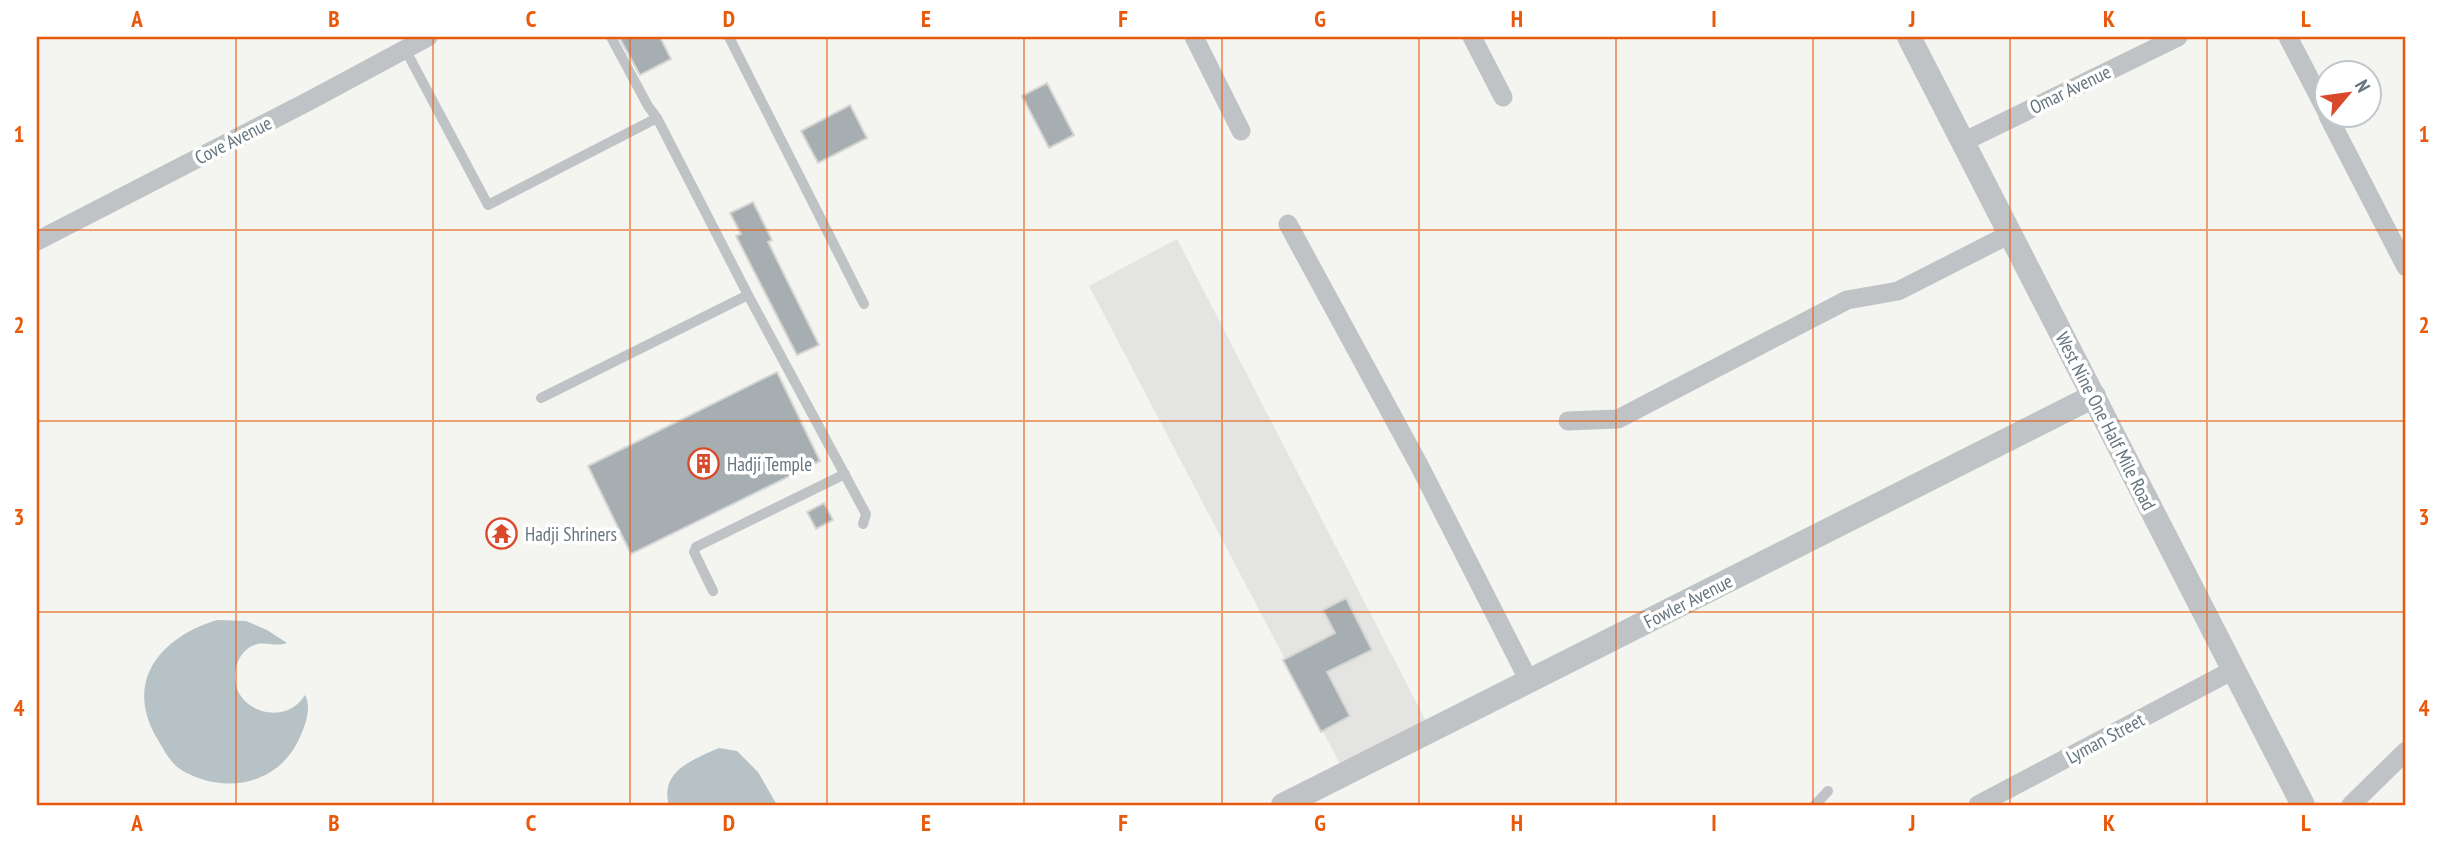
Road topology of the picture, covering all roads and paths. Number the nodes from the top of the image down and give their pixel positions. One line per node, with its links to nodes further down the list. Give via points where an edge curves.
1 (428, 37): 9 (street, Cove Avenue)
2 (611, 37): 12 (lane)
3 (729, 37): 21 (lane)
4 (1194, 37): 14 (street)
5 (1472, 37): 11 (street)
6 (1909, 37): 15 (street, West Nine One Half Mile Road)
7 (2178, 37): 15 (street, Omar Avenue)
8 (2288, 37): 10 (street)
9 (405, 49): 12 (lane, via 488,205); 18 (street, Cove Avenue)
10 (2314, 88)
11 (1503, 97)
12 (657, 118): 20 (lane)
13 (2336, 130): 19 (street)
14 (1241, 131)
15 (1963, 142): 17 (street, West Nine One Half Mile Road)
16 (1288, 223): 29 (street)
17 (2010, 234): 22 (street, West Nine One Half Mile Road); 24 (street, via 1908,286 1847,300 1618,419)
18 (37, 241)
19 (2406, 267)
20 (748, 295): 23 (lane); 25 (lane)
21 (864, 304)
22 (2094, 396): 28 (street, West Nine One Half Mile Road); 29 (street, Fowler Avenue)
23 (541, 398)
24 (1568, 421)
25 (845, 474): 26 (lane, via 866,514); 27 (lane, via 696,547 694,552)
26 (863, 524)
27 (713, 591)
28 (2233, 670): 34 (street, Lyman Street); 35 (street, West Nine One Half Mile Road)
29 (1529, 681): 32 (street, Fowler Avenue)
30 (2406, 751): 36 (street)
31 (1828, 791): 33 (lane)
32 (1283, 805)
33 (1815, 805)
34 (1978, 805)
35 (2303, 805)
36 (2351, 805)

